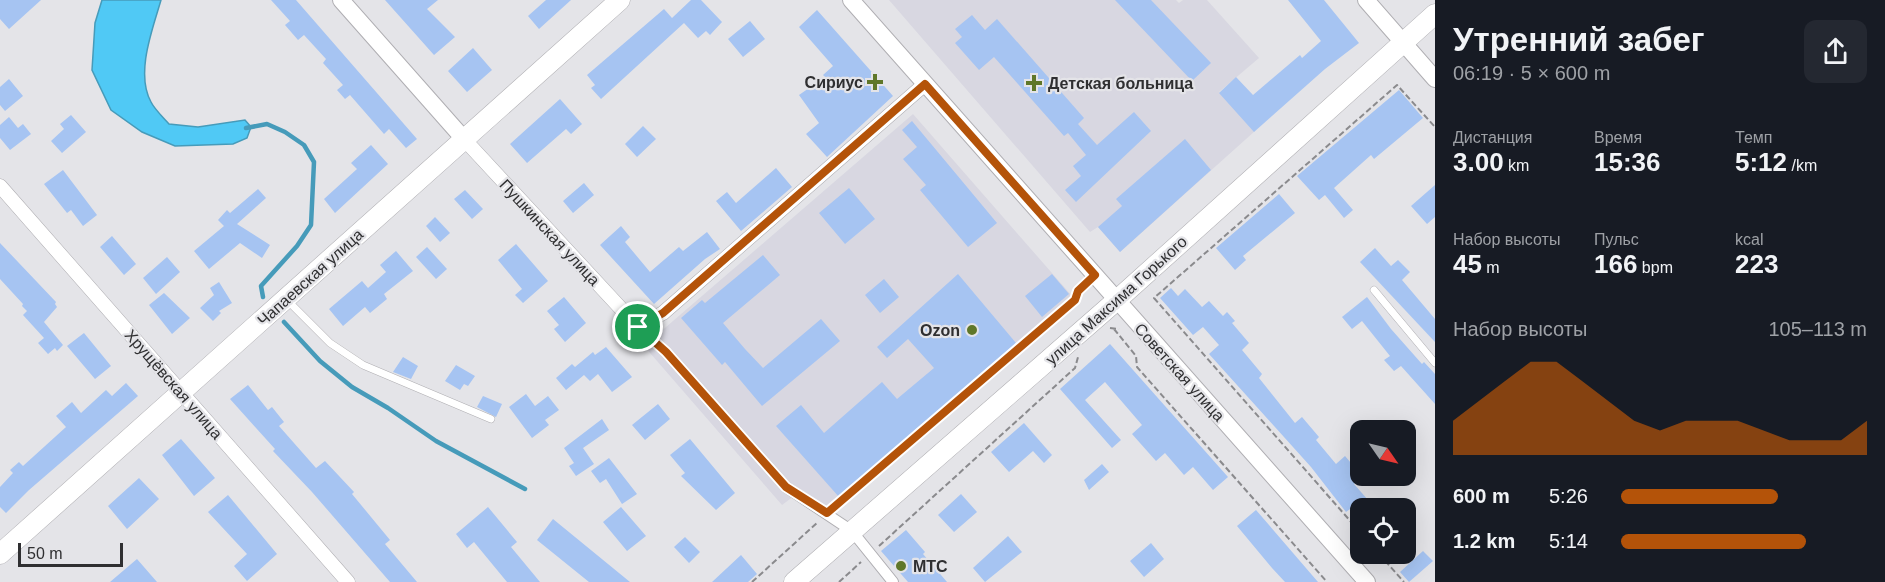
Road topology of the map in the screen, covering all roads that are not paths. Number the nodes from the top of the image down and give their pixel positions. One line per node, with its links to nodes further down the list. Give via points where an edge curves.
1 (341, 0): 9 (street, Пушкинская улица)
2 (620, 0): 9 (main road, Чапаевская улица)
3 (851, 0): 8 (street, Советская улица)
4 (1366, 0): 6 (street)
5 (1435, 14): 6 (main road, улица Максима Горького)
6 (1404, 42): 7 (street); 13 (main road, улица Максима Горького)
7 (1435, 79)
8 (925, 84): 13 (street, Советская улица); 14 (street, via 663,313)
9 (463, 138): 12 (main road, Чапаевская улица); 14 (street, Пушкинская улица)
10 (0, 186): 16 (street, Хрущёвская улица)
11 (1374, 290): 15 (lane)
12 (286, 299): 16 (main road, Чапаевская улица); 17 (lane, via 330,343 363,365)
13 (1117, 300): 18 (main road, улица Максима Горького); 23 (street, Советская улица)
14 (638, 327): 18 (street, Пушкинская улица, via 666,352 786,487)
15 (1435, 363)
16 (182, 392): 19 (main road, Чапаевская улица); 20 (street, Хрущёвская улица)
17 (491, 419)
18 (852, 531): 21 (main road, улица Максима Горького); 22 (street, Пушкинская улица)
19 (0, 554)
20 (348, 582)
21 (794, 582)
22 (893, 582)
23 (1367, 582)

